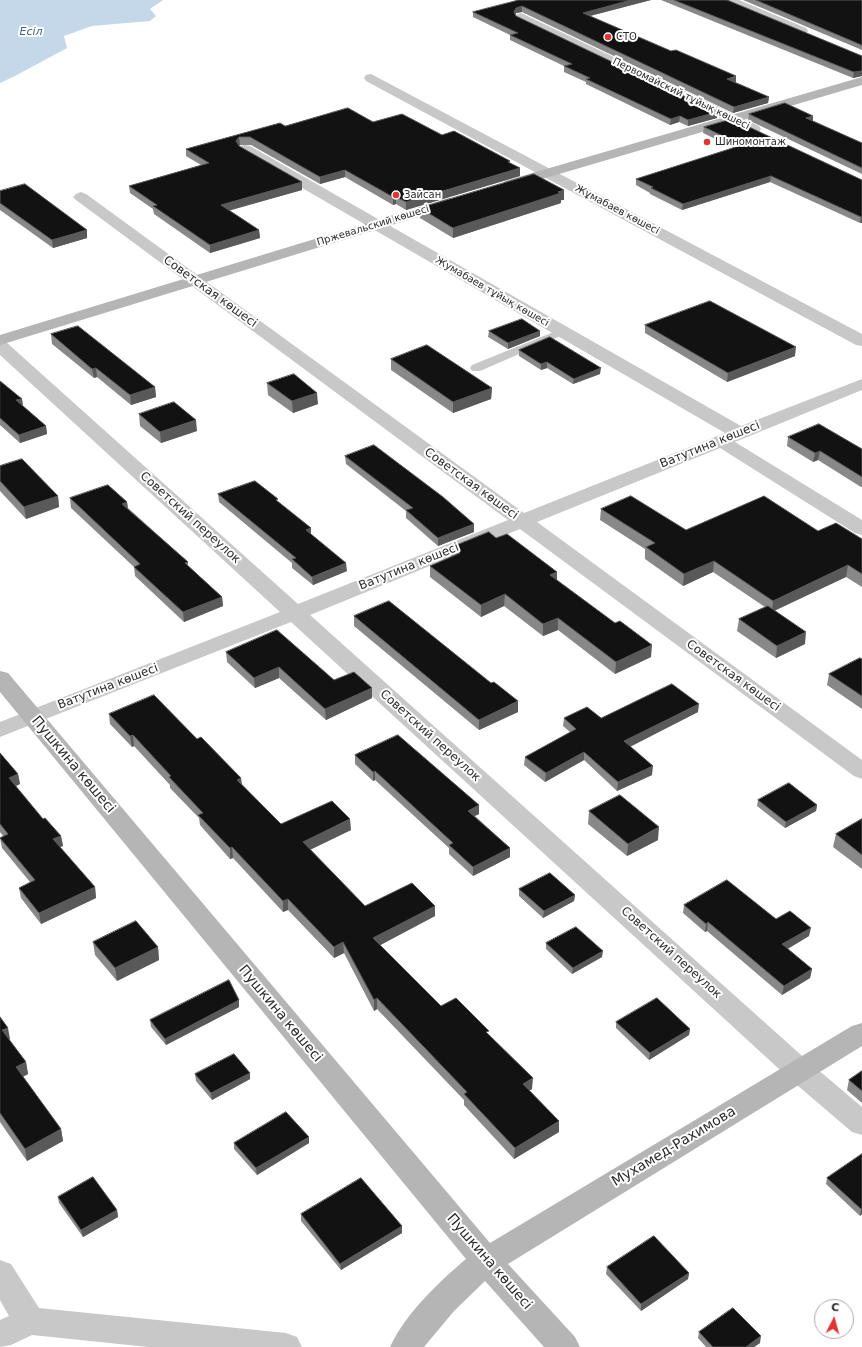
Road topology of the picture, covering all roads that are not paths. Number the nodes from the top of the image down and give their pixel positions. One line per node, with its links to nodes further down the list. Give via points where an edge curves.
1 (728, 0): 3 (street)
2 (521, 17): 6 (street, Первомайский тұйық көшесі)
3 (813, 36)
4 (371, 78): 9 (street, Жұмабаев көшесі)
5 (862, 81): 6 (street)
6 (733, 119): 7 (street, Первомайский тұйық көшесі); 9 (street)
7 (769, 137)
8 (245, 149): 13 (street, Жумабаев тұйық көшесі)
9 (548, 173): 10 (street); 17 (street, Жұмабаев көшесі)
10 (496, 189)
11 (81, 197): 14 (street, Советская көшесі)
12 (466, 198): 13 (street, Пржевальский көшесі)
13 (376, 225): 14 (street, Пржевальский көшесі); 15 (street, Жумабаев тұйық көшесі)
14 (195, 281): 16 (street, Пржевальский көшесі); 22 (street, Советская көшесі)
15 (562, 332): 19 (lane); 21 (street, Жумабаев тұйық көшесі)
16 (0, 340)
17 (862, 341)
18 (0, 346): 24 (street, Советский переулок)
19 (476, 368)
20 (862, 384): 21 (street, Ватутина көшесі)
21 (730, 437): 22 (street, Ватутина көшесі); 23 (street, Жумабаев тұйық көшесі)
22 (522, 521): 24 (street, Ватутина көшесі); 28 (street, Советская көшесі)
23 (862, 529)
24 (295, 614): 26 (street, Ватутина көшесі); 30 (street, Советский переулок)
25 (0, 678): 26 (street, Пушкина көшесі)
26 (32, 717): 27 (street, Ватутина көшесі); 32 (street, Пушкина көшесі)
27 (0, 730)
28 (862, 771)
29 (862, 1033): 30 (street, Мухамед-Рахимова)
30 (800, 1071): 31 (street, Советский переулок); 32 (street, Мухамед-Рахимова)
31 (862, 1124)
32 (486, 1261): 37 (street, Мухамед-Рахимова, via 436,1307); 38 (street, Пушкина көшесі)
33 (0, 1273): 34 (street)
34 (30, 1321): 35 (street); 36 (street)
35 (0, 1335)
36 (286, 1347)
37 (406, 1347)
38 (564, 1347)

